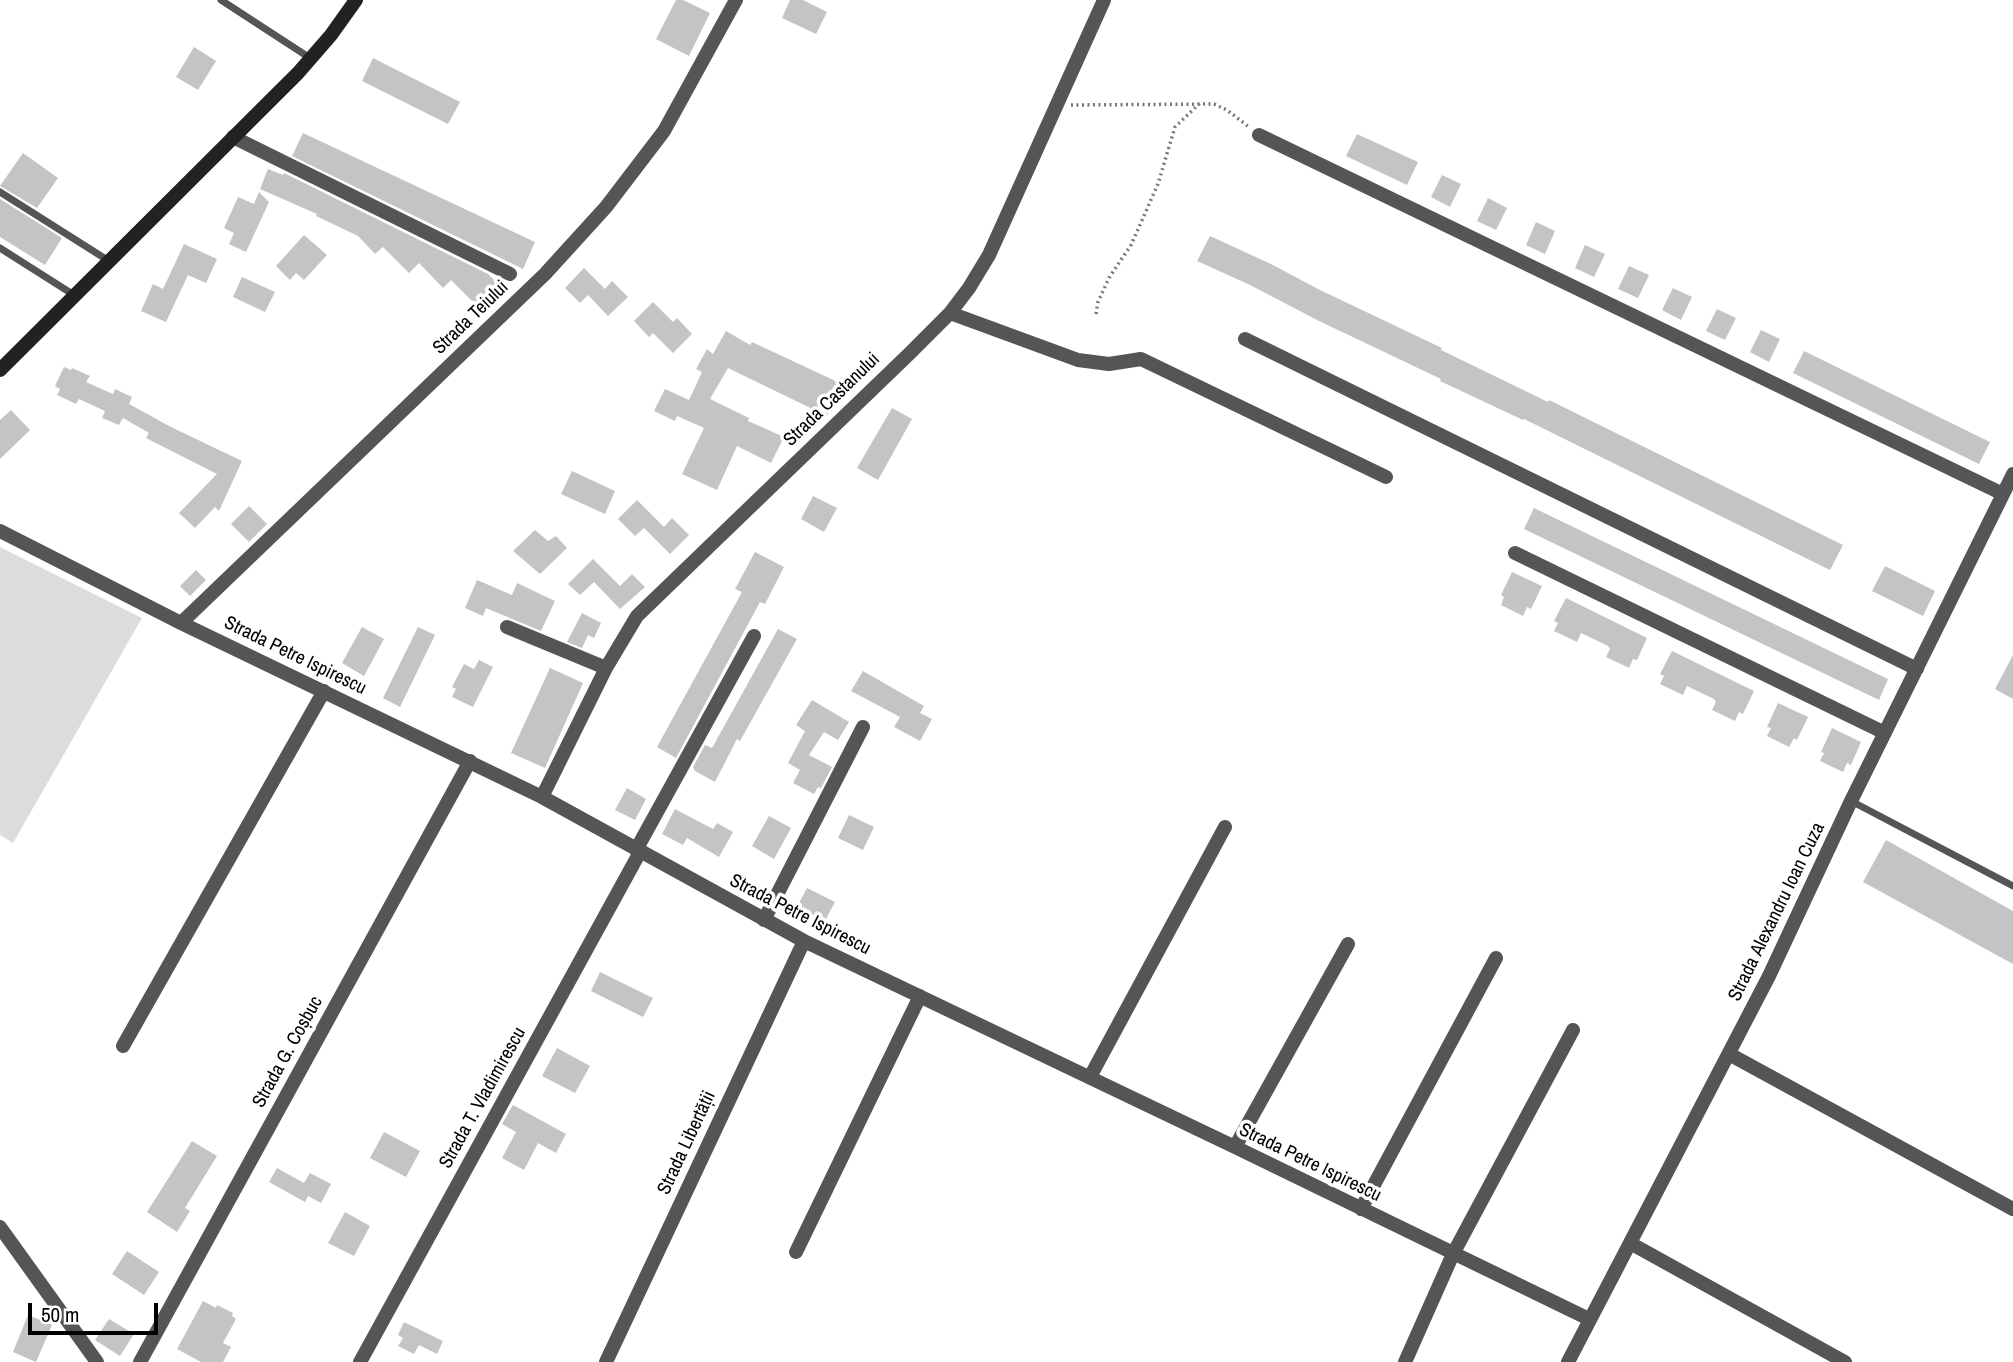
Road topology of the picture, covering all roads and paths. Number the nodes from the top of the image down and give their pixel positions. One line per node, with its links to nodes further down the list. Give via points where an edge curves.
1 (221, 0): 5 (lane)
2 (356, 0): 5 (main road)
3 (736, 0): 24 (street, Strada Teiului, via 664,131 606,207 545,274)
4 (1104, 0): 7 (street, Strada Castanului)
5 (311, 59): 9 (main road)
6 (1200, 103): 7 (path); 8 (path, via 1227,110); 16 (path, via 1175,127 1158,184 1131,245 1109,278)
7 (1055, 106): 15 (street, Strada Castanului, via 989,255)
8 (1259, 135): 21 (street)
9 (233, 137): 12 (main road); 13 (street)
10 (0, 192): 12 (lane)
11 (0, 248): 14 (lane)
12 (109, 261): 14 (main road)
13 (510, 274)
14 (75, 296): 18 (main road)
15 (950, 313): 20 (street, via 1078,360 1149,362); 27 (street, Strada Castanului, via 637,616)
16 (1096, 314)
17 (1245, 339): 28 (street)
18 (0, 370)
19 (2013, 474): 21 (street, Strada Alexandru Ioan Cuza)
20 (1386, 477)
21 (2003, 494): 28 (street, Strada Alexandru Ioan Cuza)
22 (0, 531): 24 (street, Strada Petre Ispirescu)
23 (1516, 553): 31 (street)
24 (181, 622): 29 (street, Strada Petre Ispirescu)
25 (507, 627): 27 (street)
26 (754, 636): 36 (street, Strada T. Vladimirescu)
27 (606, 668): 33 (street, Strada Castanului)
28 (1917, 669): 31 (street, Strada Alexandru Ioan Cuza)
29 (324, 691): 32 (street, Strada Petre Ispirescu); 44 (street)
30 (863, 727): 38 (street)
31 (1885, 733): 34 (street, Strada Alexandru Ioan Cuza)
32 (470, 761): 33 (street, Strada Petre Ispirescu); 56 (street, Strada G. Coșbuc)
33 (542, 797): 36 (street, Strada Petre Ispirescu)
34 (1851, 801): 37 (lane); 45 (street, Strada Alexandru Ioan Cuza)
35 (1225, 827): 46 (street)
36 (638, 851): 38 (street, Strada Petre Ispirescu); 57 (street, Strada T. Vladimirescu)
37 (2013, 886)
38 (764, 920): 39 (street, Strada Petre Ispirescu)
39 (804, 941): 42 (street, Strada Petre Ispirescu); 58 (street, Strada Libertății)
40 (1348, 944): 47 (street)
41 (1496, 958): 48 (street)
42 (920, 996): 46 (street, Strada Petre Ispirescu); 52 (street)
43 (1573, 1030): 53 (street)
44 (123, 1046)
45 (1729, 1054): 49 (street); 51 (street, Strada Alexandru Ioan Cuza)
46 (1090, 1077): 47 (street, Strada Petre Ispirescu)
47 (1235, 1147): 48 (street, Strada Petre Ispirescu)
48 (1361, 1209): 53 (street, Strada Petre Ispirescu)
49 (2013, 1209)
50 (0, 1227): 55 (street)
51 (1630, 1243): 54 (street, Strada Alexandru Ioan Cuza); 61 (street)
52 (796, 1252)
53 (1453, 1254): 54 (street, Strada Petre Ispirescu); 59 (street)
54 (1589, 1320): 60 (street, Strada Alexandru Ioan Cuza)
55 (97, 1362)
56 (139, 1362)
57 (360, 1362)
58 (606, 1362)
59 (1405, 1362)
60 (1568, 1362)
61 (1845, 1362)

